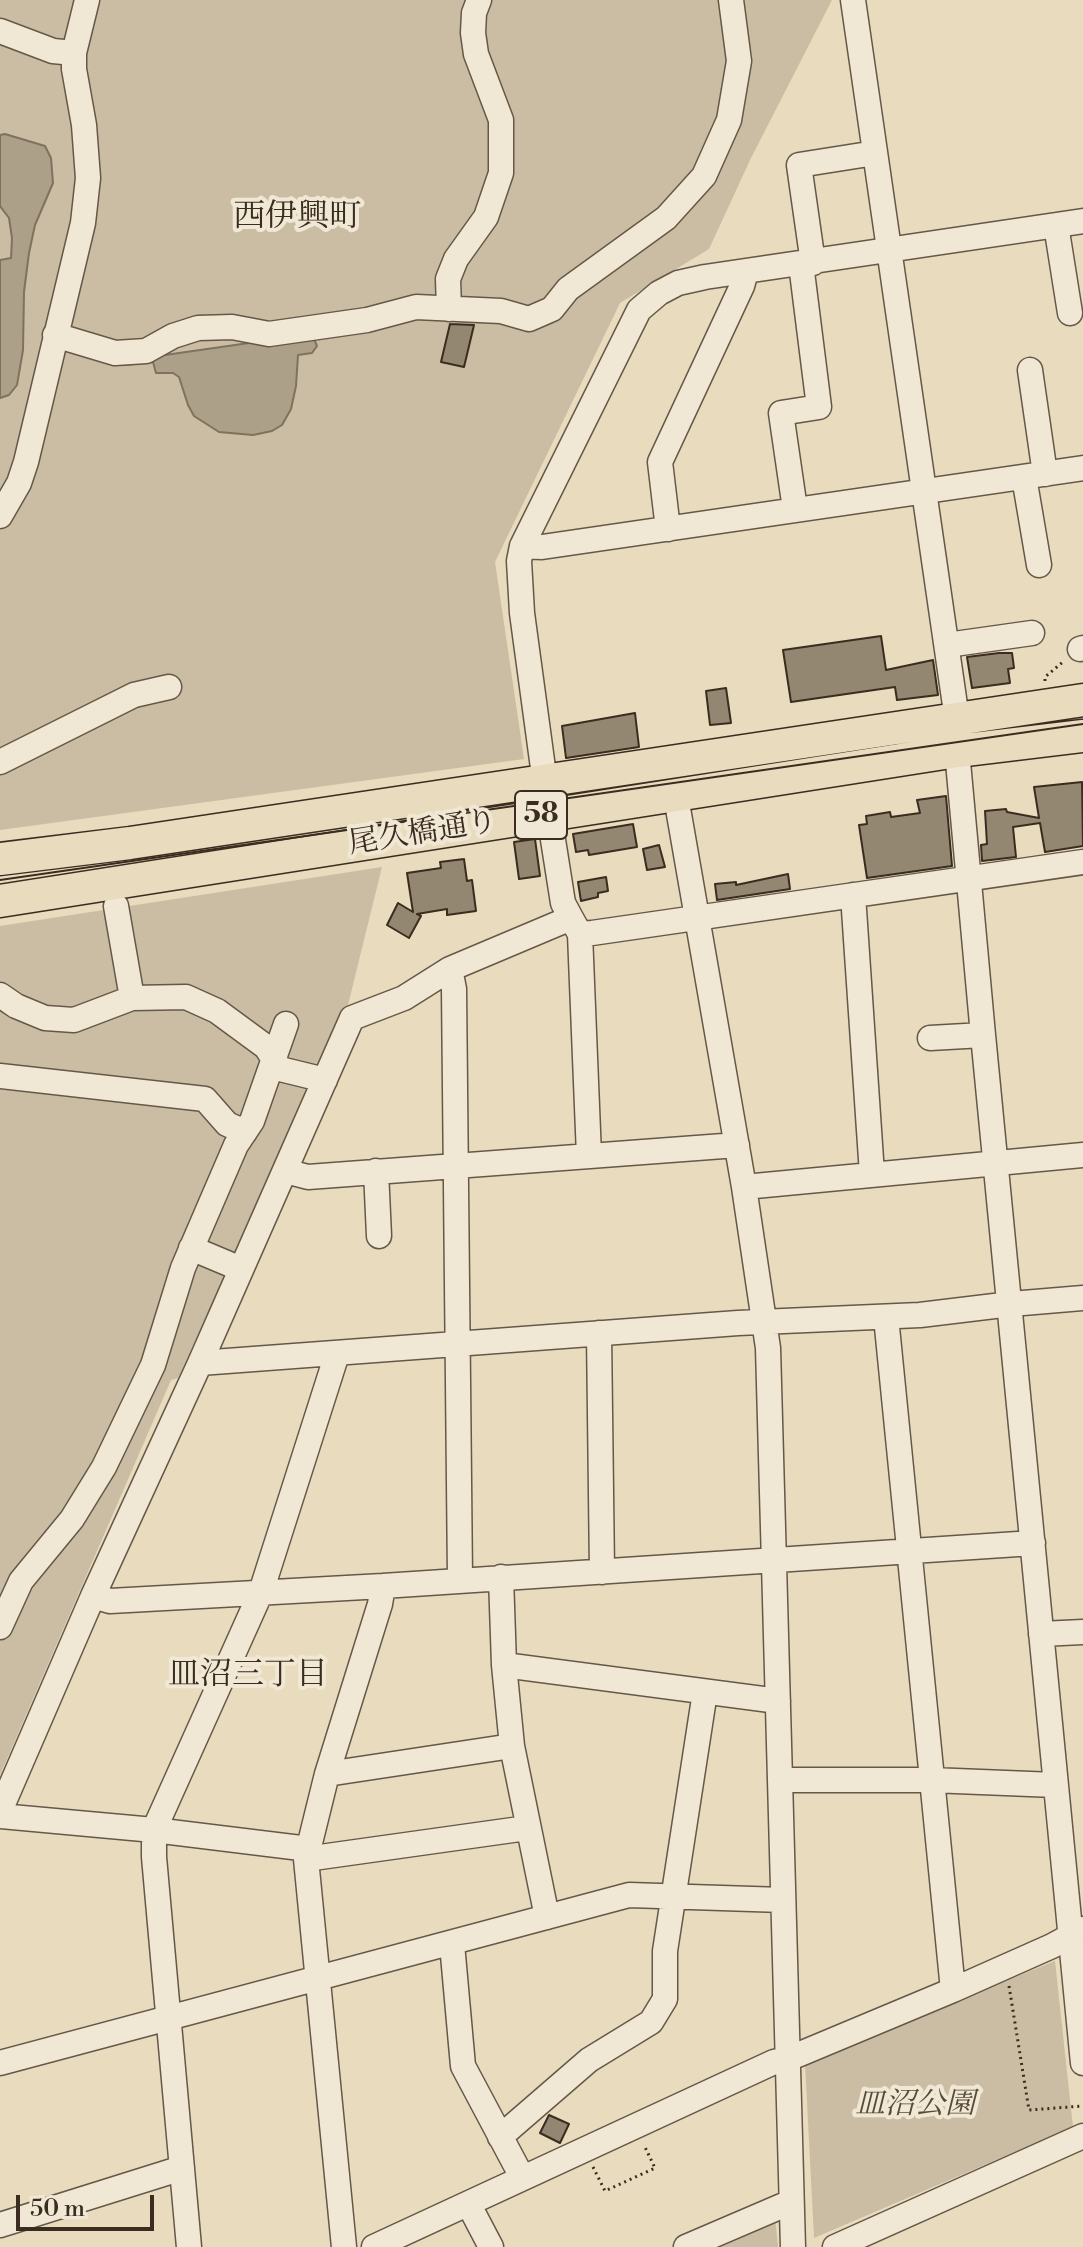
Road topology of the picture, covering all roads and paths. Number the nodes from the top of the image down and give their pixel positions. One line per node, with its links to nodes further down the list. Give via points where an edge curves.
1 (87, 0): 6 (street)
2 (479, 0): 13 (street, via 473,33 501,120 501,173 486,217 448,279)
3 (731, 0): 13 (street, via 739,61 729,120 704,176 676,207 568,289 552,309 529,319 501,311)
4 (848, 0): 7 (street)
5 (0, 31): 6 (street, via 53,51)
6 (74, 53): 15 (street, via 88,178 83,223)
7 (875, 153): 10 (street); 11 (street, via 799,165)
8 (1083, 221): 9 (street)
9 (1056, 225): 10 (street); 14 (street)
10 (889, 248): 11 (street); 19 (street)
11 (807, 264): 12 (street); 20 (street, via 819,407 781,413)
12 (746, 272): 22 (street, via 660,462); 23 (street, via 678,283 639,310)
13 (449, 309): 15 (street, via 416,307 269,334 198,328 146,351 115,353)
14 (1070, 313)
15 (55, 335): 21 (street, via 19,483)
16 (1030, 370): 18 (street)
17 (1083, 468): 18 (street)
18 (1034, 475): 19 (street); 24 (street)
19 (925, 489): 20 (street); 26 (street)
20 (795, 509): 22 (street)
21 (0, 516)
22 (668, 529): 23 (street)
23 (522, 546): 34 (street, via 522,613)
24 (1039, 565)
25 (1032, 633): 26 (street)
26 (947, 645): 31 (street)
27 (1082, 649): 30 (path, via 1045,677)
28 (169, 687): 33 (street, via 134,695)
29 (1083, 700): 30 (main road, 尾久橋通り / 58)
30 (1043, 707): 31 (main road, 尾久橋通り / 58)
31 (957, 735): 32 (main road, 尾久橋通り / 58); 34 (main road, 尾久橋通り / 58); 35 (main road, 尾久橋通り / 58); 39 (street)
32 (1083, 736)
33 (0, 762)
34 (546, 781): 36 (street); 37 (main road, 尾久橋通り / 58)
35 (676, 797): 36 (main road, 尾久橋通り / 58); 43 (street)
36 (550, 814): 41 (main road, 尾久橋通り / 58); 44 (street, via 563,903)
37 (0, 859)
38 (1083, 862): 39 (street)
39 (970, 879): 40 (street); 49 (street)
40 (853, 895): 43 (street); 62 (street)
41 (0, 901)
42 (116, 906): 47 (street)
43 (697, 918): 44 (street); 55 (street)
44 (576, 926): 45 (street); 57 (street)
45 (450, 969): 53 (street, via 404,998 352,1018); 59 (street)
46 (0, 995): 47 (street, via 45,1018 74,1020)
47 (132, 998): 51 (street, via 186,997 217,1011 266,1047)
48 (286, 1024): 51 (street)
49 (983, 1035): 50 (street); 58 (street)
50 (930, 1038)
51 (274, 1059): 53 (street, via 280,1069); 54 (street)
52 (0, 1076): 54 (street, via 205,1099 227,1124)
53 (325, 1080): 60 (street)
54 (245, 1132): 65 (street)
55 (737, 1145): 57 (street); 63 (street)
56 (1083, 1155): 58 (street)
57 (589, 1156): 59 (street)
58 (996, 1163): 62 (street); 68 (street)
59 (456, 1165): 61 (street); 72 (street)
60 (285, 1171): 61 (street, via 308,1177); 66 (street)
61 (376, 1171): 64 (street)
62 (872, 1174): 63 (street)
63 (744, 1187): 70 (street)
64 (379, 1236)
65 (191, 1248): 66 (street); 75 (street, via 153,1365)
66 (241, 1269): 74 (street)
67 (1083, 1298): 68 (street)
68 (1011, 1304): 69 (street); 77 (street)
69 (886, 1317): 70 (street); 78 (street)
70 (764, 1321): 71 (street); 79 (street)
71 (599, 1333): 72 (street); 80 (street)
72 (458, 1344): 73 (street); 82 (street)
73 (337, 1354): 74 (street); 84 (street)
74 (200, 1363): 85 (street)
75 (104, 1467): 76 (street); 86 (street, via 72,1519 21,1581)
76 (131, 1479)
77 (1033, 1543): 78 (street); 88 (street)
78 (908, 1552): 79 (street); 95 (street)
79 (773, 1561): 80 (street); 91 (street)
80 (602, 1572): 81 (street)
81 (501, 1577): 82 (street); 89 (street)
82 (460, 1579): 83 (street)
83 (383, 1586): 84 (street); 93 (street)
84 (261, 1592): 85 (street, via 110,1601); 99 (street)
85 (93, 1596): 97 (street)
86 (0, 1627)
87 (1083, 1632): 88 (street)
88 (1041, 1634): 96 (street)
89 (504, 1665): 90 (street); 92 (street)
90 (705, 1692): 91 (street); 101 (street)
91 (778, 1701): 94 (street)
92 (512, 1746): 93 (street); 98 (street)
93 (327, 1774): 100 (street)
94 (780, 1780): 95 (street); 102 (street)
95 (931, 1780): 96 (street); 108 (street)
96 (1055, 1785): 104 (street)
97 (0, 1813): 99 (street)
98 (527, 1828): 100 (street); 103 (street)
99 (154, 1830): 100 (street); 109 (street)
100 (308, 1854): 107 (street)
101 (673, 1896): 102 (street); 103 (street, via 629,1895); 116 (street, via 665,1999 651,2022 589,2060)
102 (783, 1900): 110 (street)
103 (547, 1917): 105 (street)
104 (1077, 1932): 106 (street); 112 (street)
105 (452, 1944): 107 (street); 116 (street, via 463,2066)
106 (1006, 1966): 108 (street); 113 (path, via 1029,2110)
107 (317, 1978): 109 (street); 124 (street)
108 (953, 1990): 110 (street)
109 (169, 2018): 111 (street); 118 (street)
110 (788, 2059): 114 (street); 120 (street)
111 (0, 2063)
112 (1083, 2063)
113 (1083, 2106)
114 (635, 2127): 117 (street); 117 (path, via 655,2168 605,2191)
115 (1083, 2136): 129 (street)
116 (500, 2137): 119 (street)
117 (585, 2151): 119 (street)
118 (182, 2168): 122 (street); 123 (street)
119 (522, 2177): 121 (street)
120 (791, 2202): 127 (street); 128 (street)
121 (469, 2205): 125 (street); 126 (street)
122 (0, 2225)
123 (189, 2247)
124 (344, 2247)
125 (374, 2247)
126 (491, 2247)
127 (686, 2247)
128 (793, 2247)
129 (835, 2247)

